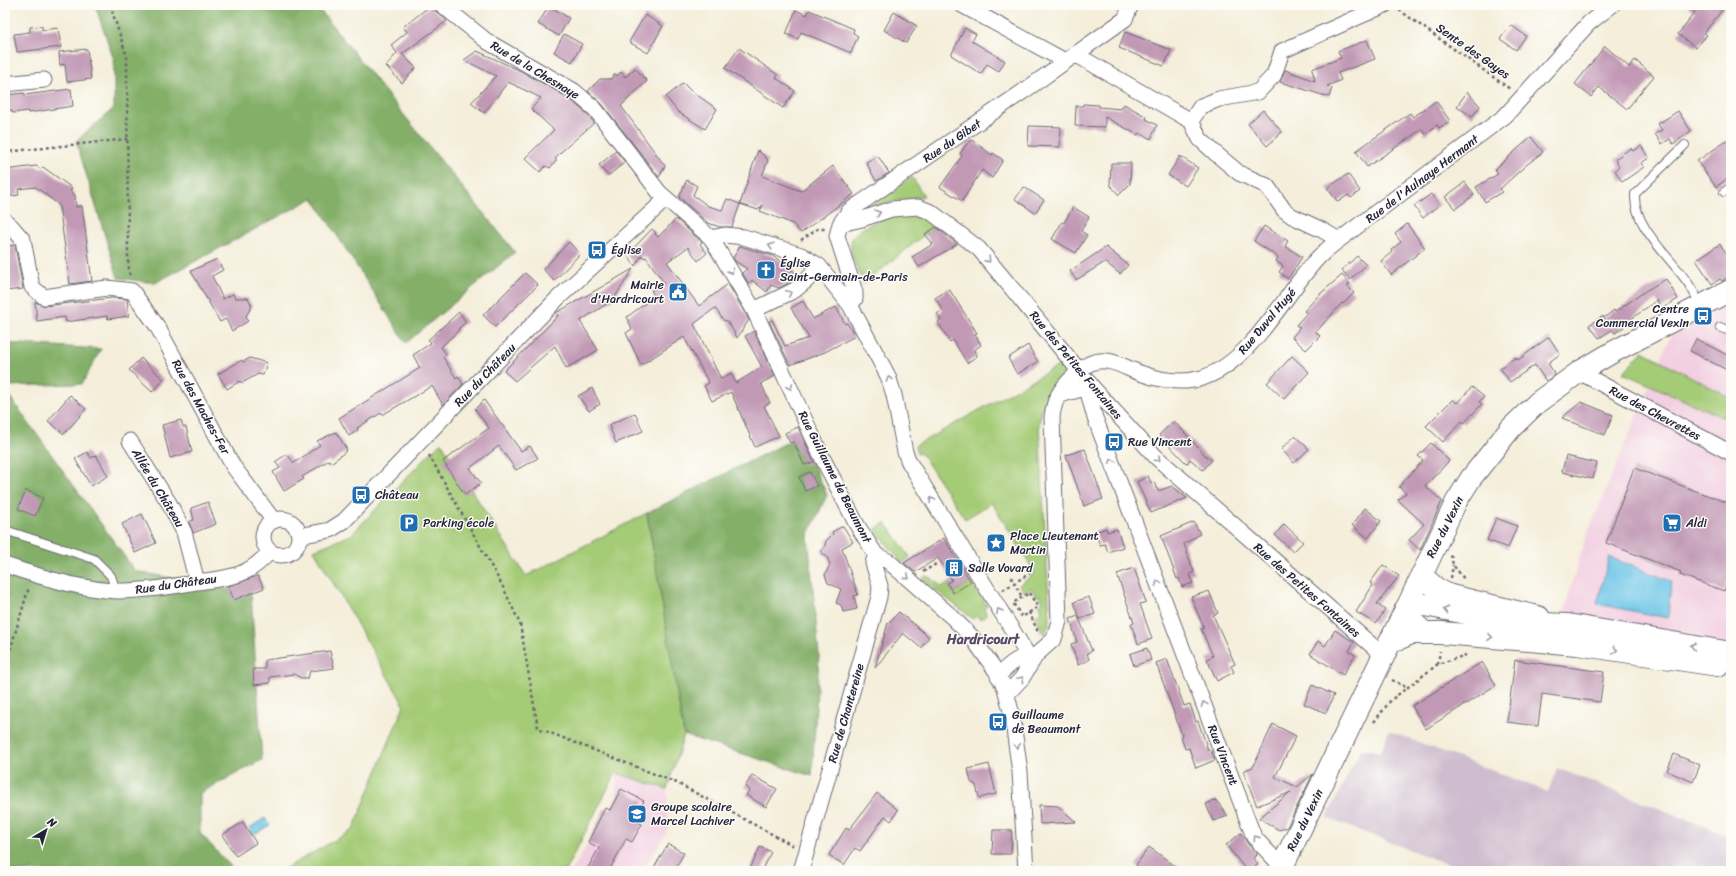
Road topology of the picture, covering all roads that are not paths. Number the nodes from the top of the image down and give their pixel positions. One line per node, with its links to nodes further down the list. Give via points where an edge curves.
1 (442, 5): 13 (street, Rue de la Chesnaye, via 488,42 574,91 595,109)
2 (962, 5): 6 (street)
3 (1131, 5): 6 (street, Rue du Gibet, via 1125,19)
4 (1385, 5): 9 (street, via 1282,51 1274,75 1258,92 1219,99 1201,106)
5 (1612, 5): 17 (street, Rue de l'Aulnaye Hermant, via 1589,23 1505,116)
6 (1070, 58): 9 (street); 15 (street, Rue du Gibet, via 854,207)
7 (44, 80): 8 (street)
8 (5, 84)
9 (1191, 121): 17 (street, via 1200,139 1239,173 1267,186 1284,210)
10 (1685, 145): 21 (lane, via 1636,194 1635,204 1642,224 1690,286)
11 (1731, 187): 12 (lane)
12 (1724, 192)
13 (666, 199): 16 (street, Rue de la Chesnaye); 33 (street, Rue du Château, via 557,299 344,521 330,530)
14 (5, 222): 31 (street, Rue des Maches-Fer, via 23,240 32,287 44,297 108,288 132,291 157,326 234,466)
15 (840, 224): 20 (street, via 837,236 855,292 855,299); 25 (street, Rue des Petites Fontaines, one-way to 25, via 911,206 931,212 979,249)
16 (711, 238): 18 (street, one-way to 16, via 801,255 744,238 725,235); 22 (street, Rue Guillaume de Beaumont, one-way to 22)
17 (1339, 240): 25 (street, Rue Duval Hugé, via 1315,261 1243,352 1214,373 1188,380 1163,379 1104,361 1089,364)
18 (819, 266): 20 (street); 22 (street, one-way to 18, via 795,290)
19 (1731, 290): 21 (main road, Rue du Vexin)
20 (850, 306): 45 (street, one-way to 20, via 991,597 909,462 888,376)
21 (1700, 306): 26 (main road, Rue du Vexin)
22 (754, 310): 35 (street, Rue Guillaume de Beaumont, one-way to 35, via 823,460 856,525)
23 (1720, 327): 24 (lane)
24 (1731, 332)
25 (1080, 371): 27 (street, Rue des Petites Fontaines); 28 (street, Rue Duval Hugé, via 1063,387)
26 (1579, 372): 30 (street, Rue des Chevrettes); 37 (main road, Rue du Vexin, via 1538,402 1511,428 1484,460 1456,502)
27 (1092, 386): 28 (street, via 1063,394); 43 (street, Rue des Petites Fontaines, one-way to 43, via 1156,457); 49 (street, Rue Vincent, one-way to 27, via 1254,837 1095,418 1089,396)
28 (1056, 399): 45 (street, Rue Duval Hugé, via 1052,424 1059,621 1054,640)
29 (130, 441): 38 (street, Allée du Château, via 184,532)
30 (1731, 453)
31 (274, 521): 33 (street, via 291,522); 34 (street, via 263,535 264,544)
32 (5, 530): 39 (lane, via 94,560 111,576)
33 (299, 536): 34 (street, via 296,547 288,554 279,555)
34 (270, 551): 38 (street, Rue du Château, via 254,567 240,575)
35 (876, 555): 47 (street, Rue Guillaume de Beaumont, one-way to 47, via 888,561 952,617 971,636); 50 (street, Rue de Chantereine, via 873,563 880,586 879,597)
36 (5, 565): 39 (street, Rue du Château, via 32,574)
37 (1421, 575): 40 (main road, Rue du Vexin); 41 (main road, via 1437,589 1449,595)
38 (197, 582): 39 (street, Rue du Château, via 146,590)
39 (116, 591)
40 (1406, 609): 41 (main road, one-way to 40, via 1519,623 1425,605); 42 (main road, via 1414,623); 43 (main road, Rue du Vexin)
41 (1568, 625): 44 (main road, one-way to 41)
42 (1424, 632): 43 (main road, via 1410,633); 46 (main road, one-way to 46, via 1577,644)
43 (1388, 649): 49 (main road, Rue du Vexin)
44 (1731, 652)
45 (1035, 655): 47 (street, via 1013,661); 48 (street, Rue Duval Hugé, one-way to 45, via 1022,678)
46 (1731, 667)
47 (998, 676): 48 (street, Rue Guillaume de Beaumont)
48 (1007, 694): 51 (street, Rue Guillaume de Beaumont, one-way to 51, via 1020,772)
49 (1281, 869)
50 (801, 871)
51 (1026, 871)

